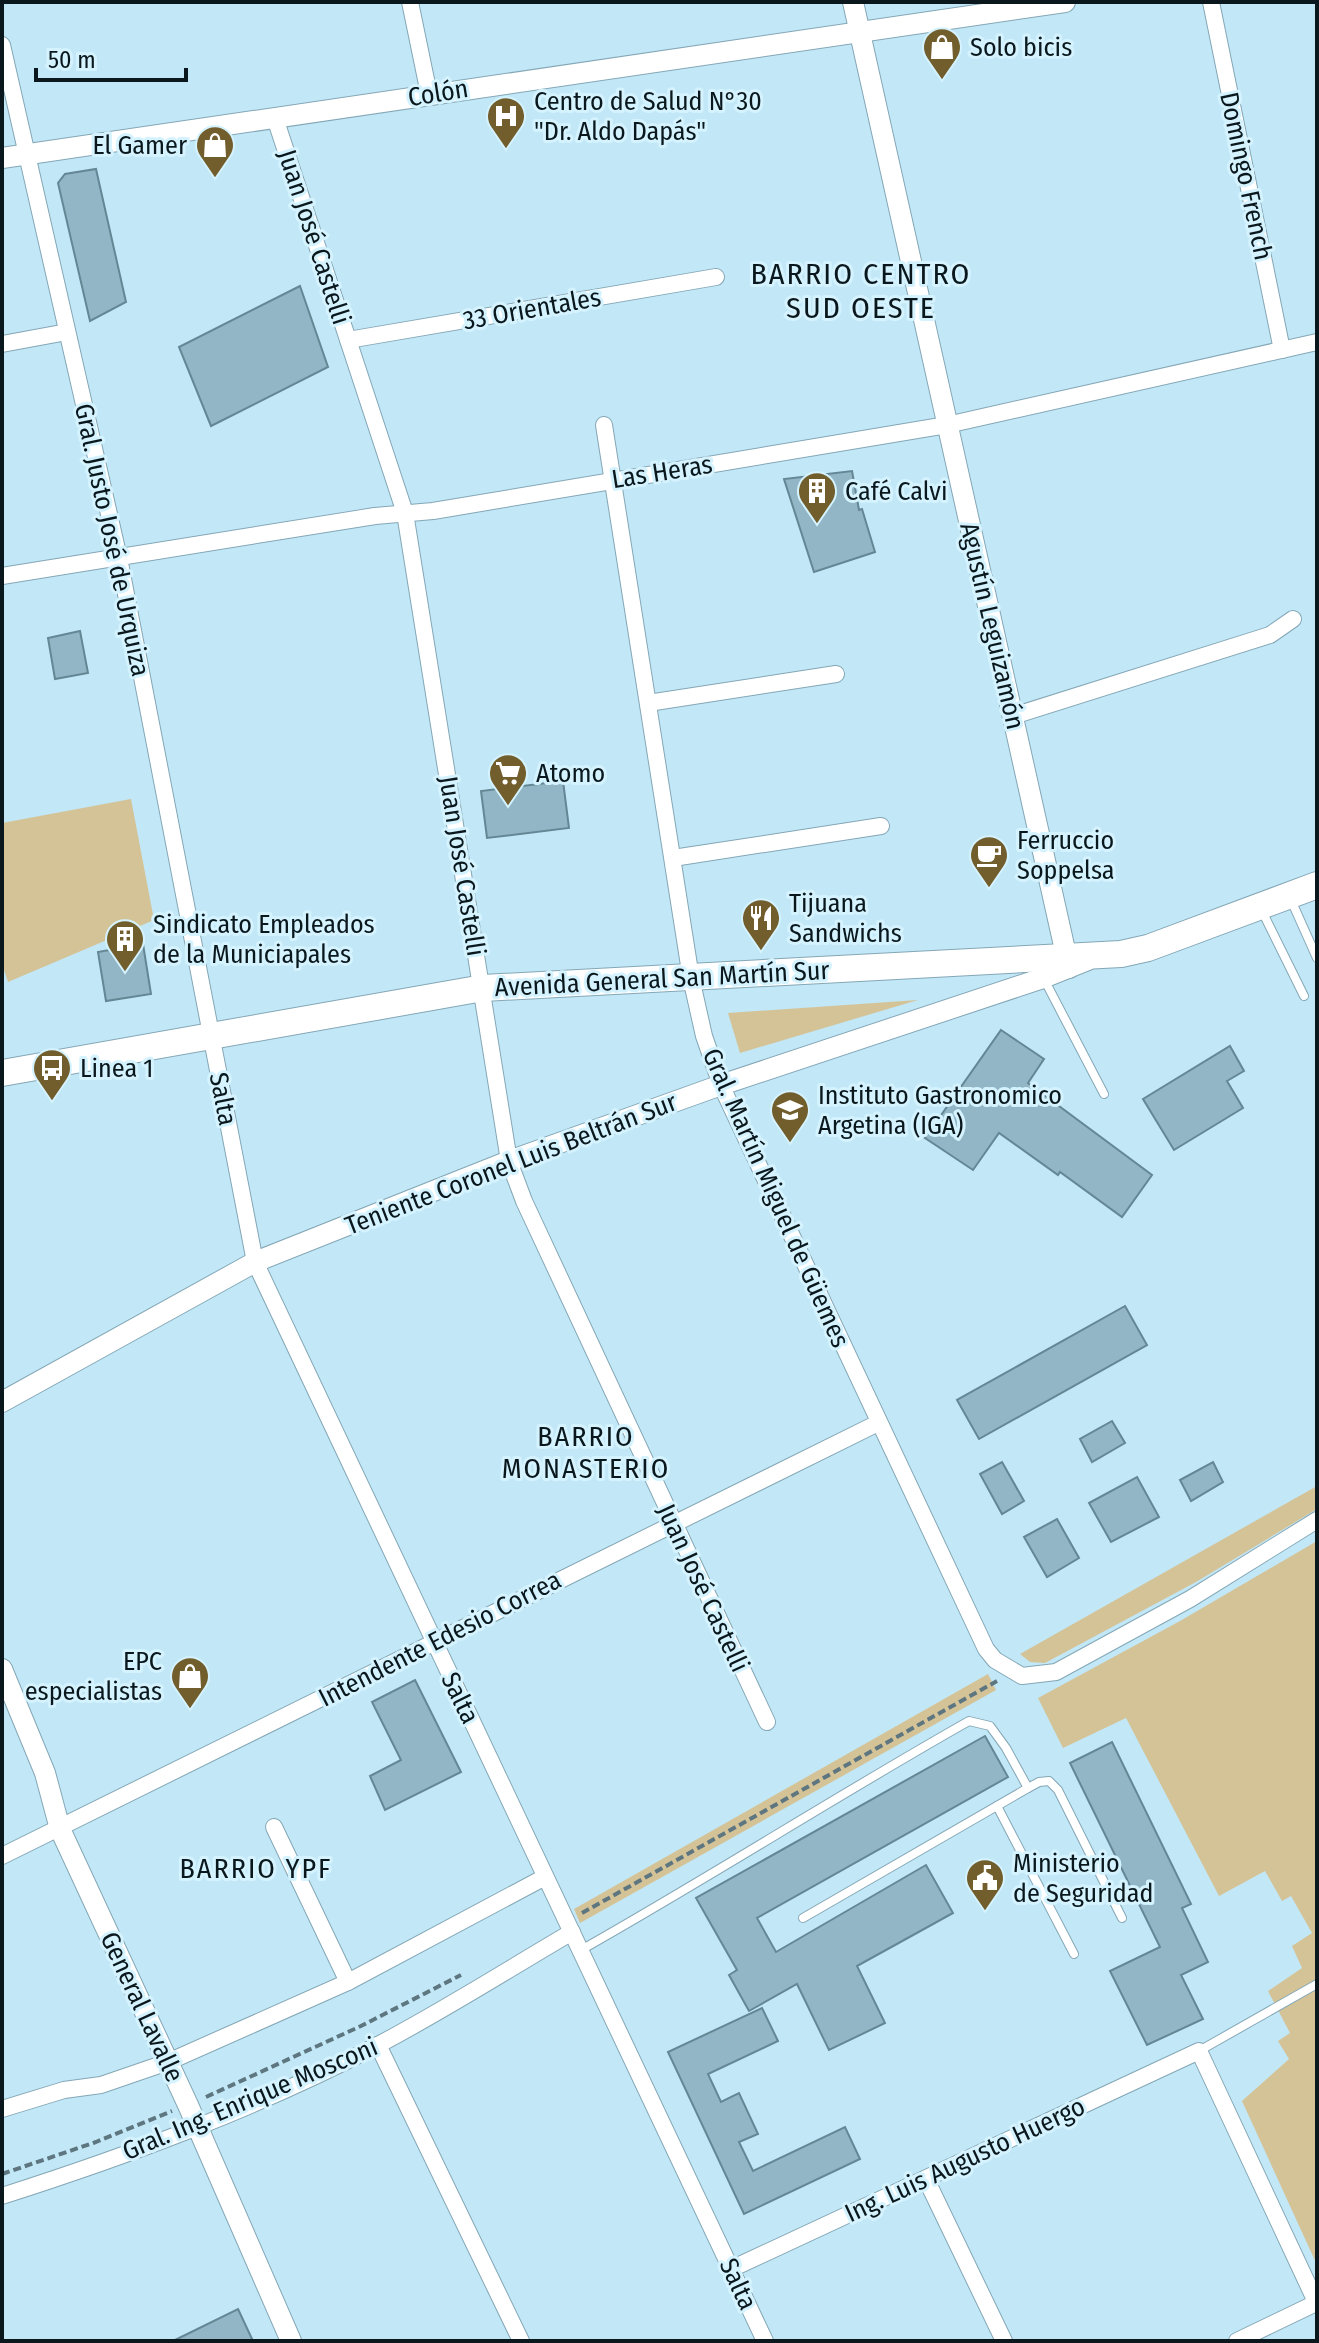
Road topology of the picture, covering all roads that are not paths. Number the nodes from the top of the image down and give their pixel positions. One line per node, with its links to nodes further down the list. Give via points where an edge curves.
1 (410, 2): 7 (street)
2 (853, 2): 5 (street, Agustín Leguizamón)
3 (1065, 2): 5 (street, Colón)
4 (1211, 2): 16 (street, Domingo French)
5 (859, 31): 7 (street, Colón); 18 (street, Agustín Leguizamón)
6 (2, 45): 9 (street, Gral. Justo José de Urquiza)
7 (429, 94): 8 (street, Colón)
8 (275, 118): 9 (street, Colón); 13 (street, Juan José Castelli)
9 (26, 154): 10 (street, Colón); 12 (street, Gral. Justo José de Urquiza)
10 (2, 158)
11 (716, 277): 13 (street, 33 Orientales)
12 (67, 332): 15 (street); 21 (street, Gral. Justo José de Urquiza)
13 (348, 340): 20 (street, Juan José Castelli)
14 (1317, 342): 16 (street, Las Heras)
15 (2, 344)
16 (1282, 350): 18 (street, Las Heras)
17 (604, 425): 19 (street, Gral. Martín Miguel de Güemes)
18 (947, 425): 19 (street, Las Heras); 26 (street, Agustín Leguizamón)
19 (613, 480): 20 (street, Las Heras); 25 (street, Gral. Martín Miguel de Güemes)
20 (405, 513): 21 (street, Las Heras); 36 (street, Juan José Castelli)
21 (119, 558): 22 (street, Las Heras); 38 (street, Gral. Justo José de Urquiza)
22 (2, 576)
23 (1293, 619): 26 (street, via 1270,635)
24 (836, 674): 25 (street)
25 (648, 703): 28 (street, Gral. Martín Miguel de Güemes)
26 (1013, 716): 33 (street, Agustín Leguizamón)
27 (881, 826): 28 (street)
28 (673, 858): 34 (street, Gral. Martín Miguel de Güemes)
29 (1317, 885): 30 (main road, Avenida General San Martín Sur)
30 (1289, 895): 31 (main road, Avenida General San Martín Sur); 32 (lane)
31 (1260, 906): 33 (main road, Avenida General San Martín Sur, via 1148,948); 37 (lane)
32 (1317, 958)
33 (1067, 963): 34 (main road, Avenida General San Martín Sur); 35 (street, Teniente Coronel Luis Beltrán Sur)
34 (691, 978): 36 (main road, Avenida General San Martín Sur); 40 (street, Gral. Martín Miguel de Güemes)
35 (1043, 978): 40 (street, Teniente Coronel Luis Beltrán Sur); 41 (lane)
36 (483, 988): 38 (main road, Avenida General San Martín Sur); 42 (street, Juan José Castelli)
37 (1304, 996)
38 (211, 1037): 39 (main road, Avenida General San Martín Sur); 43 (street, Salta)
39 (2, 1073)
40 (721, 1085): 42 (street, Teniente Coronel Luis Beltrán Sur); 45 (street, Gral. Martín Miguel de Güemes)
41 (1104, 1094)
42 (509, 1161): 43 (street, Teniente Coronel Luis Beltrán Sur); 47 (street, Juan José Castelli)
43 (255, 1262): 44 (street, Teniente Coronel Luis Beltrán Sur); 48 (street, Salta)
44 (2, 1402)
45 (878, 1423): 46 (street, Gral. Martín Miguel de Güemes, via 986,1649 1022,1676 1056,1672 1190,1599); 47 (street, Intendente Edesio Correa)
46 (1317, 1520)
47 (672, 1522): 48 (street, Intendente Edesio Correa); 50 (street, Juan José Castelli)
48 (433, 1643): 54 (street, Intendente Edesio Correa); 56 (street, Salta)
49 (2, 1669): 54 (street, General Lavalle, via 45,1773)
50 (767, 1722)
51 (1028, 1788): 52 (lane); 58 (lane, via 1049,1781 1058,1790); 60 (lane, via 990,1726 969,1721)
52 (997, 1806): 57 (lane); 61 (lane)
53 (274, 1827): 62 (street)
54 (60, 1829): 55 (street, Intendente Edesio Correa); 66 (street, General Lavalle)
55 (2, 1856)
56 (545, 1877): 59 (street, Salta); 62 (street)
57 (803, 1918)
58 (1122, 1918)
59 (569, 1927): 60 (street, Salta); 64 (street, Gral. Ing. Enrique Mosconi)
60 (580, 1950): 71 (street, Salta)
61 (1074, 1954)
62 (348, 1982): 66 (street)
63 (1317, 1984): 65 (lane)
64 (378, 2045): 68 (street, Gral. Ing. Enrique Mosconi); 74 (street)
65 (1199, 2051): 69 (street, Ing. Luis Augusto Huergo); 72 (street)
66 (168, 2062): 67 (street); 68 (street, General Lavalle)
67 (2, 2109)
68 (197, 2127): 70 (street, Gral. Ing. Enrique Mosconi); 73 (street, General Lavalle)
69 (926, 2179): 71 (street, Ing. Luis Augusto Huergo); 76 (street)
70 (2, 2196)
71 (731, 2269): 75 (street, Salta)
72 (1317, 2303): 77 (street)
73 (291, 2341)
74 (521, 2341)
75 (765, 2341)
76 (1004, 2341)
77 (1237, 2341)

